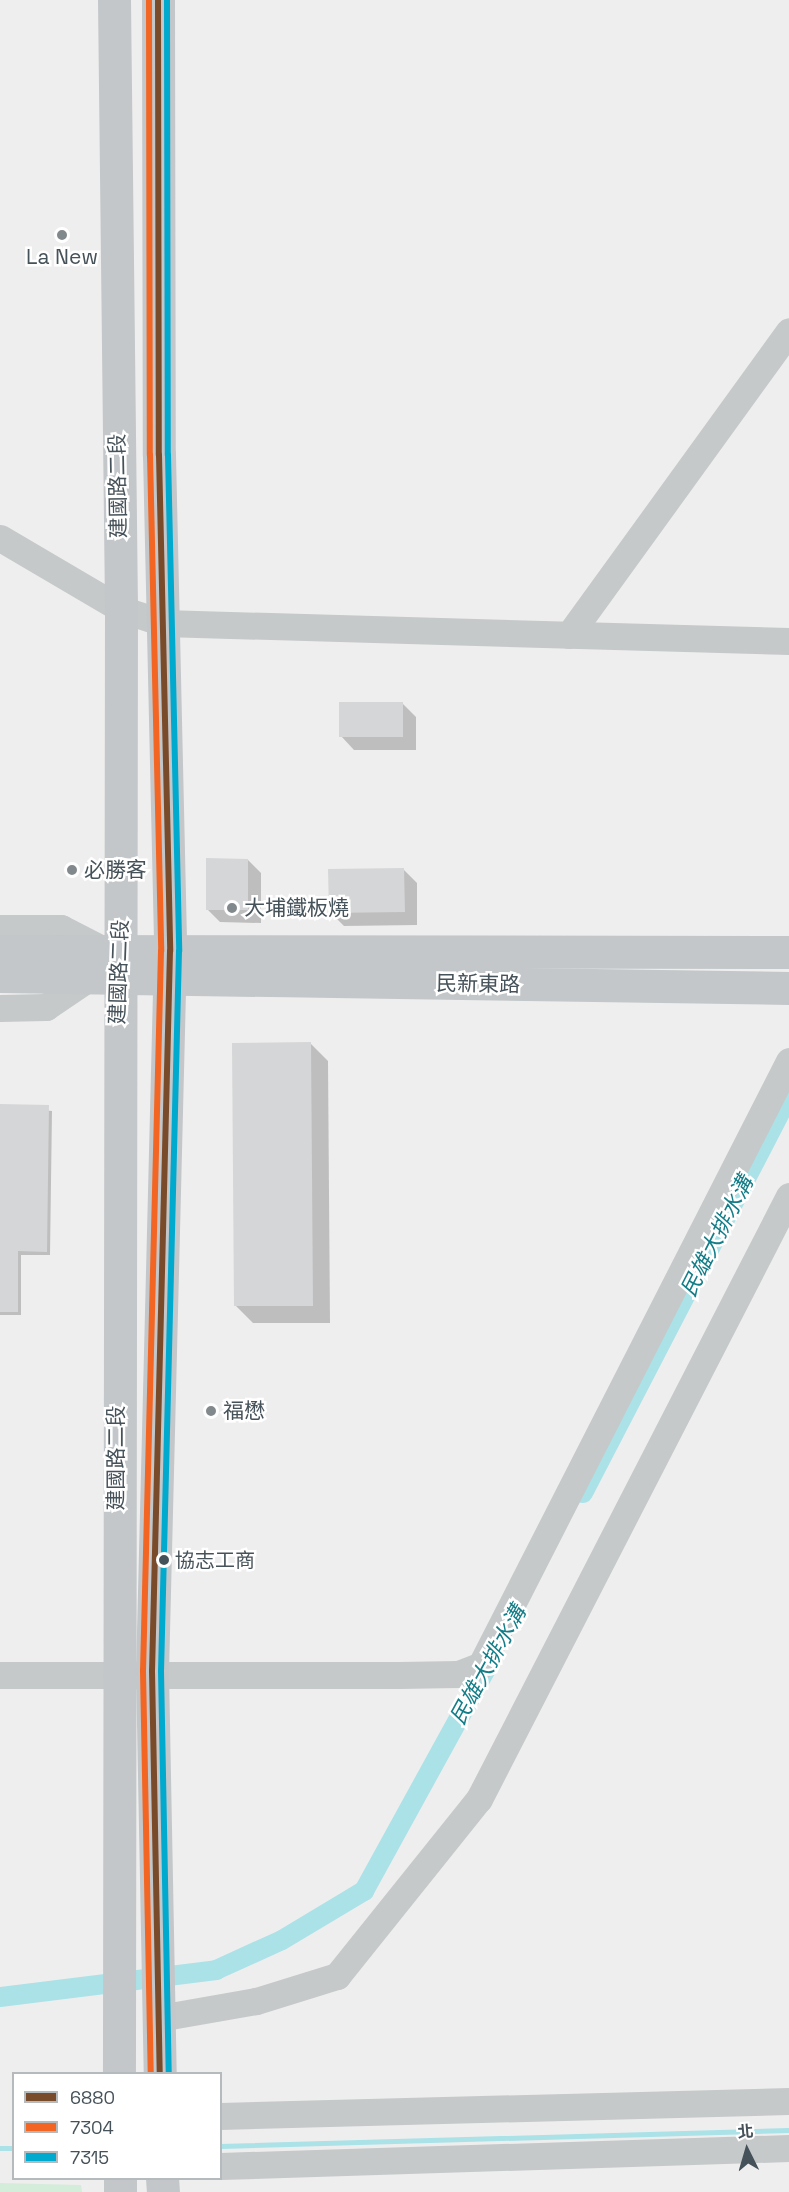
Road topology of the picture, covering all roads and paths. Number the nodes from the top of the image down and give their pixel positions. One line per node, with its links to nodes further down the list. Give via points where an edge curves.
1 (114, 0): 5 (main road, 建國路二段)
2 (158, 0): 6 (main road, 建國路二段)
3 (789, 332): 7 (street)
4 (0, 538): 5 (street)
5 (121, 609): 6 (street); 13 (main road, 建國路二段)
6 (163, 623): 7 (street); 14 (main road, 建國路二段)
7 (569, 635): 8 (street)
8 (789, 641)
9 (0, 928): 13 (street, via 61,928)
10 (0, 939): 13 (street, via 52,939)
11 (0, 951): 13 (main road)
12 (789, 952): 14 (main road, 民新東路)
13 (109, 963): 14 (main road); 15 (main road); 17 (street, via 48,994); 18 (street, via 46,1007); 23 (main road, 建國路二段)
14 (169, 966): 16 (main road, 民新東路); 21 (main road, 建國路二段)
15 (0, 976)
16 (789, 987)
17 (0, 994)
18 (0, 1008)
19 (789, 1061): 21 (street, via 481,1665 458,1674)
20 (789, 1196): 24 (street, via 479,1799 337,1976 256,2001)
21 (152, 1671): 23 (street); 24 (main road, 建國路二段)
22 (0, 1675): 23 (street)
23 (116, 1676): 25 (main road, 建國路二段)
24 (159, 2017): 26 (main road)
25 (119, 2072)
26 (160, 2072)
27 (789, 2101): 28 (street)
28 (222, 2116)
29 (789, 2148): 30 (street)
30 (222, 2166)

